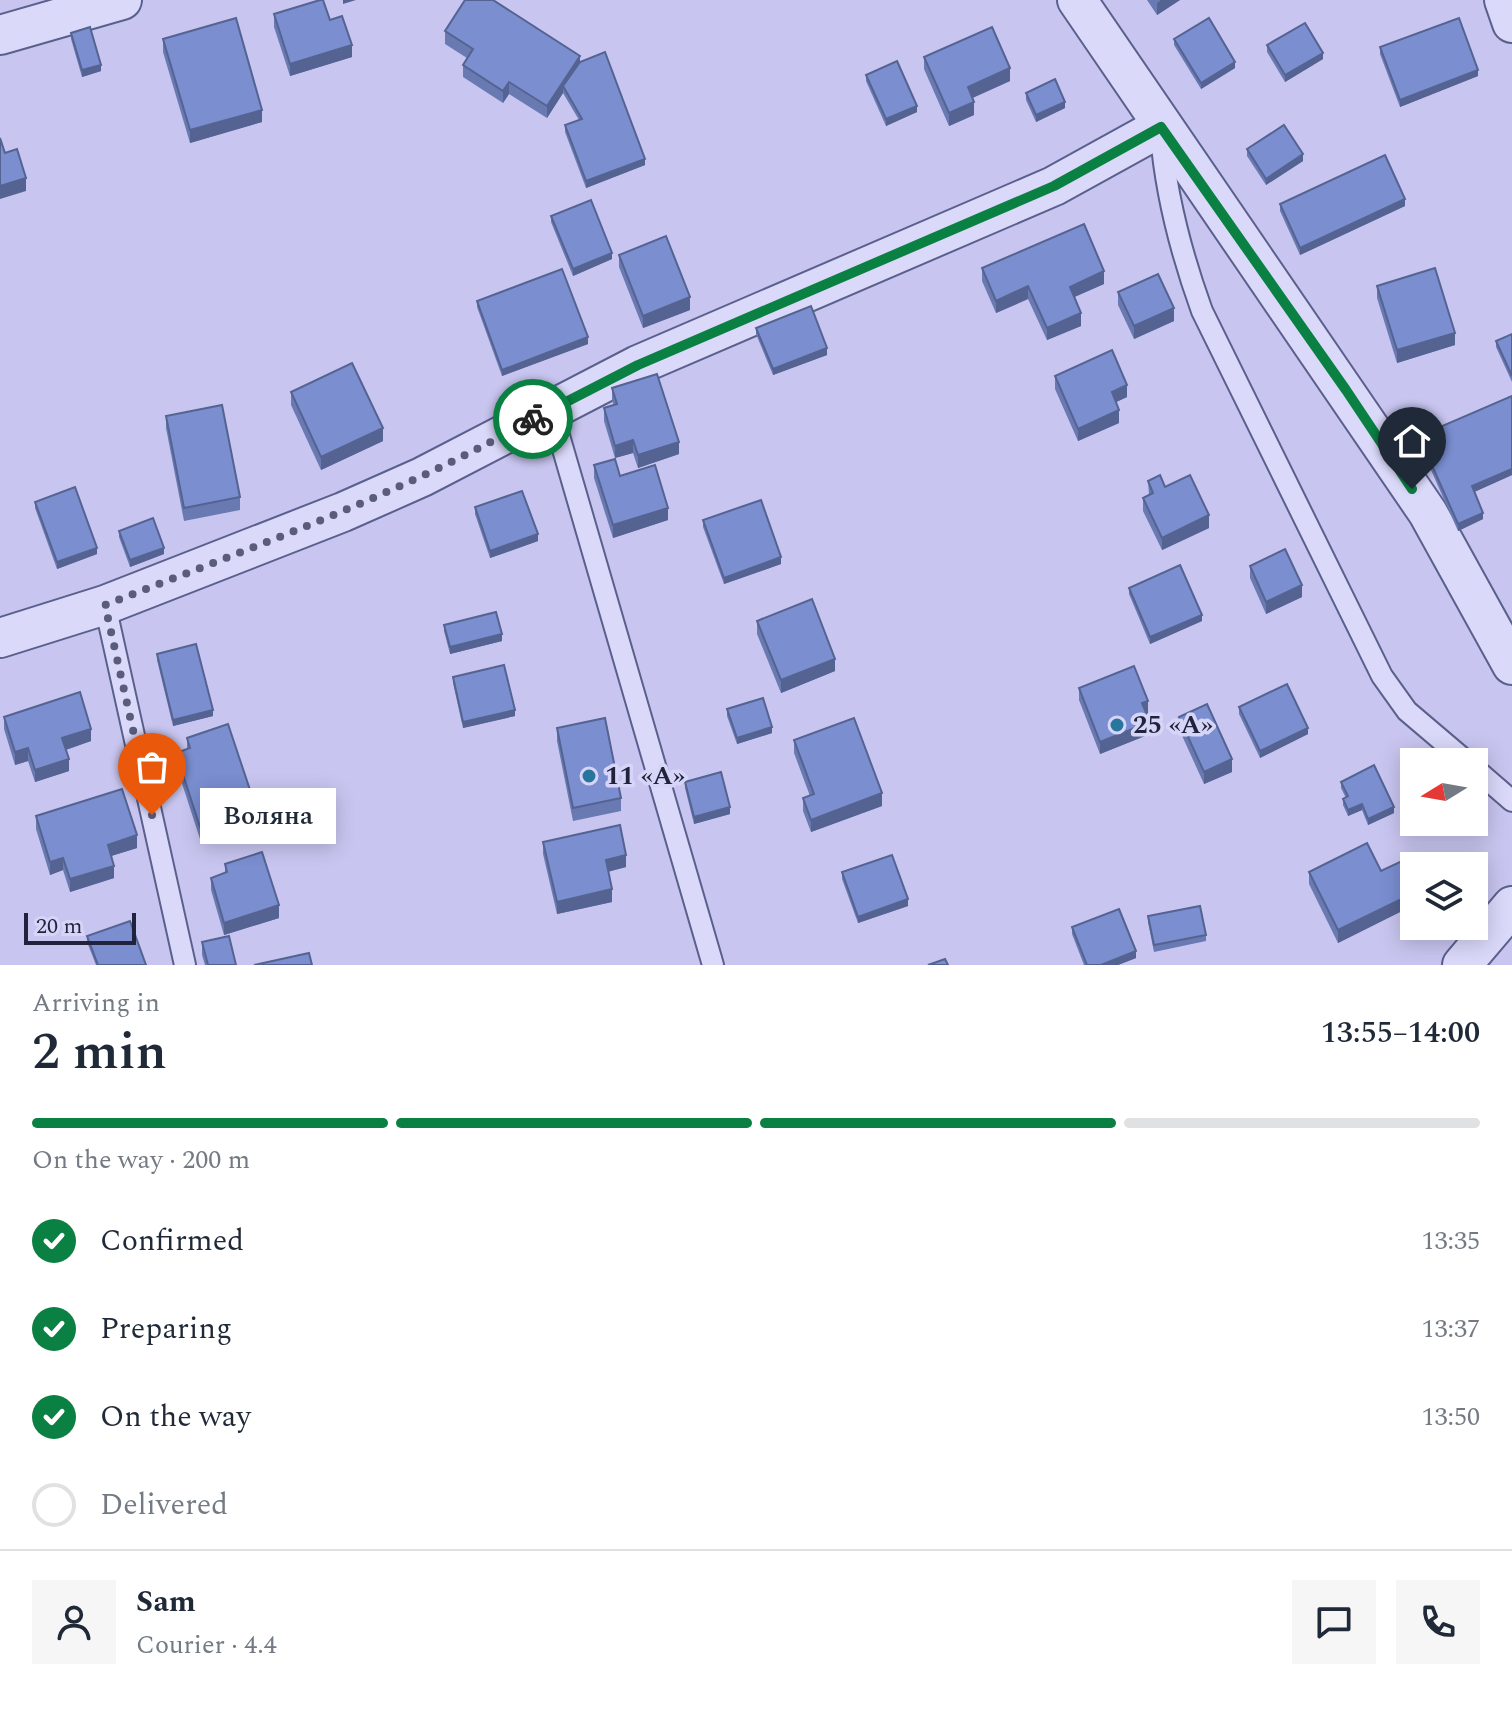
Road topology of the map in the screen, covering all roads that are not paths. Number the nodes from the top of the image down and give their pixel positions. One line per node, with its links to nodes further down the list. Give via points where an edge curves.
1 (122, 0): 5 (street)
2 (1077, 0): 6 (street)
3 (1504, 0): 4 (street)
4 (1512, 23)
5 (0, 35)
6 (1161, 127): 7 (street, via 1054,186 638,365); 10 (street, via 1428,513); 11 (lane, via 1168,197 1202,311 1382,676 1407,711)
7 (551, 408): 8 (street, via 422,477 343,512); 16 (lane)
8 (105, 605): 9 (street); 15 (lane)
9 (0, 638)
10 (1512, 665)
11 (1451, 748)
12 (1488, 780): 13 (lane)
13 (1512, 801)
14 (1512, 906): 17 (street)
15 (185, 965)
16 (713, 965)
17 (1462, 965)

